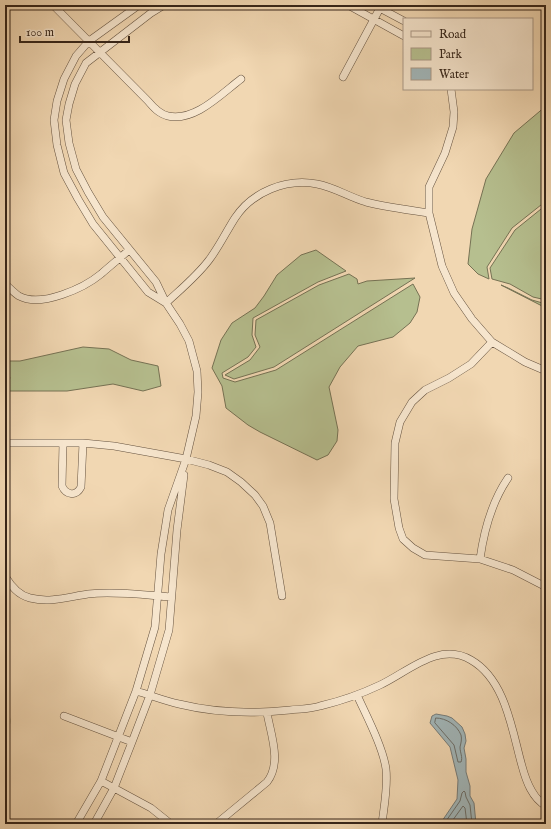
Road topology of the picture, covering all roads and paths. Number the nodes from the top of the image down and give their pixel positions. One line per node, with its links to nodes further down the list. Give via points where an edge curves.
1 (53, 5): 9 (street)
2 (139, 5): 9 (street)
3 (164, 5): 10 (street)
4 (348, 5): 6 (street)
5 (377, 7): 6 (street); 7 (street)
6 (374, 20): 8 (street); 11 (street)
7 (403, 20)
8 (403, 35)
9 (89, 41): 10 (street); 15 (street, via 76,56 64,79 57,101 54,120)
10 (100, 52): 12 (street, via 158,111 167,116 184,117 198,111); 14 (street, via 86,63 69,104 66,120)
11 (343, 77)
12 (240, 79)
13 (451, 90): 16 (street, via 453,127 430,187)
14 (76, 169): 15 (street); 17 (street, via 103,217)
15 (64, 174): 18 (street, via 93,224)
16 (429, 213): 20 (street, via 364,202 318,184 299,182 281,185 257,196 244,207 209,260); 21 (street, via 442,266 454,293)
17 (129, 250): 18 (street); 20 (street, via 156,282)
18 (120, 258): 19 (street, via 90,281 64,294 48,298 35,300 20,296); 20 (street, via 148,292)
19 (5, 284)
20 (166, 303): 26 (street, via 189,341 197,371 196,416)
21 (492, 342): 22 (street, via 525,362); 28 (street, via 471,364 425,390 412,402 400,422 395,443 394,499 403,539 424,555)
22 (546, 371)
23 (5, 443): 24 (street)
24 (62, 443): 25 (street); 25 (street, via 62,486 69,494 79,491)
25 (83, 443): 26 (street)
26 (186, 458): 31 (street, via 168,510); 32 (street, via 228,472 255,495 263,506 270,524); 33 (street)
27 (508, 478): 28 (street, via 500,490 487,522)
28 (480, 559): 30 (street, via 513,570)
29 (5, 576): 31 (street, via 19,593 28,598 41,600 111,593)
30 (546, 587)
31 (157, 596): 33 (street); 34 (street, via 155,627)
32 (282, 596)
33 (171, 597): 36 (street, via 169,630)
34 (136, 691): 36 (street); 39 (street)
35 (357, 694): 37 (street, via 319,707); 43 (street, via 436,656 451,653 470,659 483,668 503,700 527,783 534,795); 48 (street, via 382,753 386,769)
36 (150, 695): 37 (street, via 211,710); 40 (street)
37 (267, 713): 47 (street, via 275,767 272,776)
38 (64, 716): 39 (street)
39 (118, 737): 40 (street); 41 (street)
40 (132, 742): 42 (street)
41 (101, 782): 42 (street); 44 (street)
42 (114, 788): 45 (street); 46 (street, via 151,808)
43 (546, 806)
44 (76, 824)
45 (94, 824)
46 (171, 824)
47 (216, 824)
48 (382, 824)

